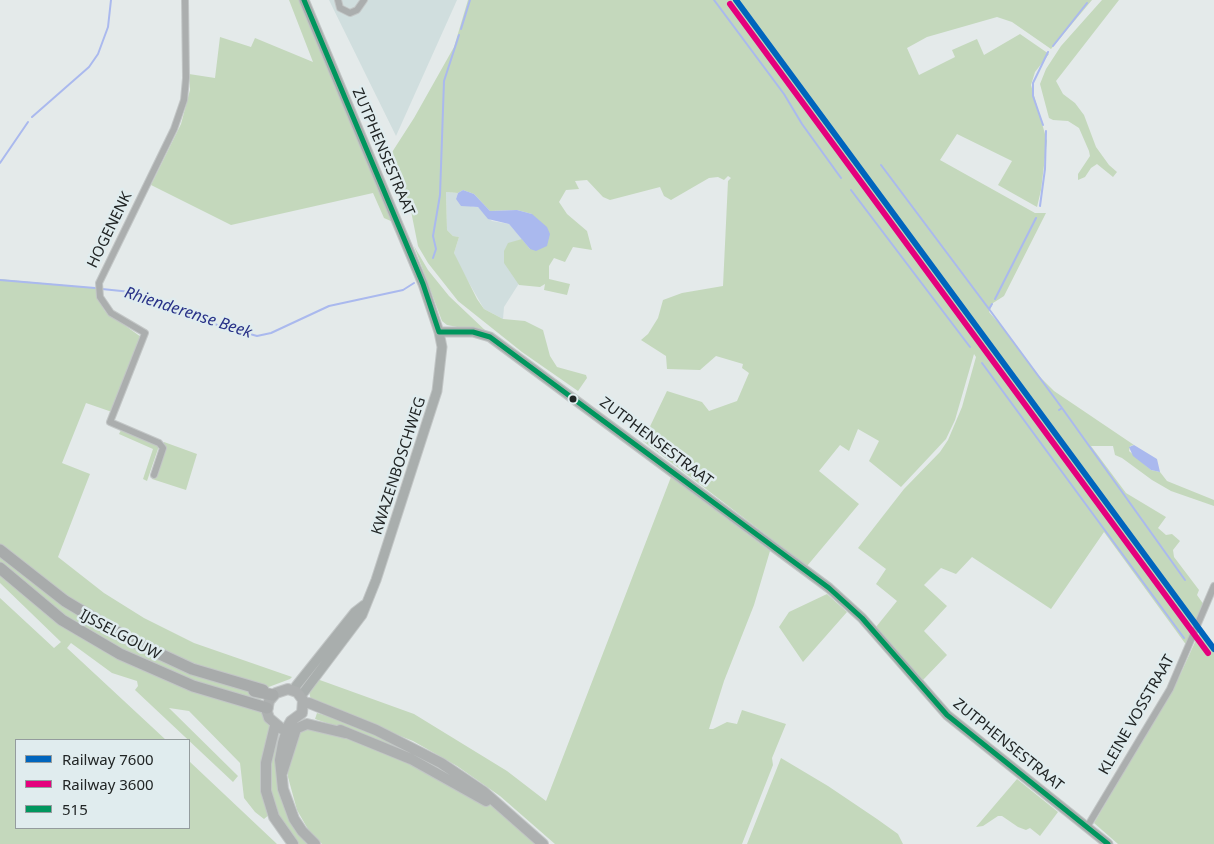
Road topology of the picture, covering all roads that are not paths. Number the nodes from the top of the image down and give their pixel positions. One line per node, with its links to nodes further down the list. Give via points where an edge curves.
1 (185, 0): 6 (street, HOGENENK, via 184,100 174,129 103,272 98,289 111,313 145,333 110,422 159,443 162,448)
2 (304, 0): 5 (street, ZUTPHENSESTRAAT)
3 (338, 0): 4 (street, via 340,8 350,13 357,10)
4 (364, 0)
5 (440, 332): 10 (street, KWAZENBOSCHWEG, via 442,347 437,391 376,580); 17 (street, ZUTPHENSESTRAAT, via 473,332 490,337 829,588 862,618 947,715)
6 (154, 475)
7 (0, 550): 12 (highway, IJSSELGOUW, via 94,620 192,669)
8 (0, 568): 14 (highway, IJSSELGOUW, via 62,620 98,642 176,680)
9 (1214, 586): 17 (street, KLEINE VOSSTRAAT, via 1170,689)
10 (364, 605): 11 (street, KWAZENBOSCHWEG, via 318,658); 11 (street, KWAZENBOSCHWEG, via 362,616 350,632)
11 (297, 689): 12 (main road); 13 (main road); 14 (main road, via 278,697)
12 (268, 692): 14 (main road)
13 (307, 705): 16 (main road, via 291,721); 18 (main road, via 357,723 441,763 484,792)
14 (269, 710): 15 (main road); 16 (main road, via 279,722)
15 (276, 726): 16 (main road); 19 (main road, via 266,762 266,791 274,817)
16 (295, 727): 18 (main road, via 344,732 435,771); 20 (main road, via 280,760 284,789 294,819)
17 (1087, 826): 22 (street, ZUTPHENSESTRAAT)
18 (526, 828): 21 (main road)
19 (293, 844)
20 (315, 844)
21 (543, 844)
22 (1108, 844)

